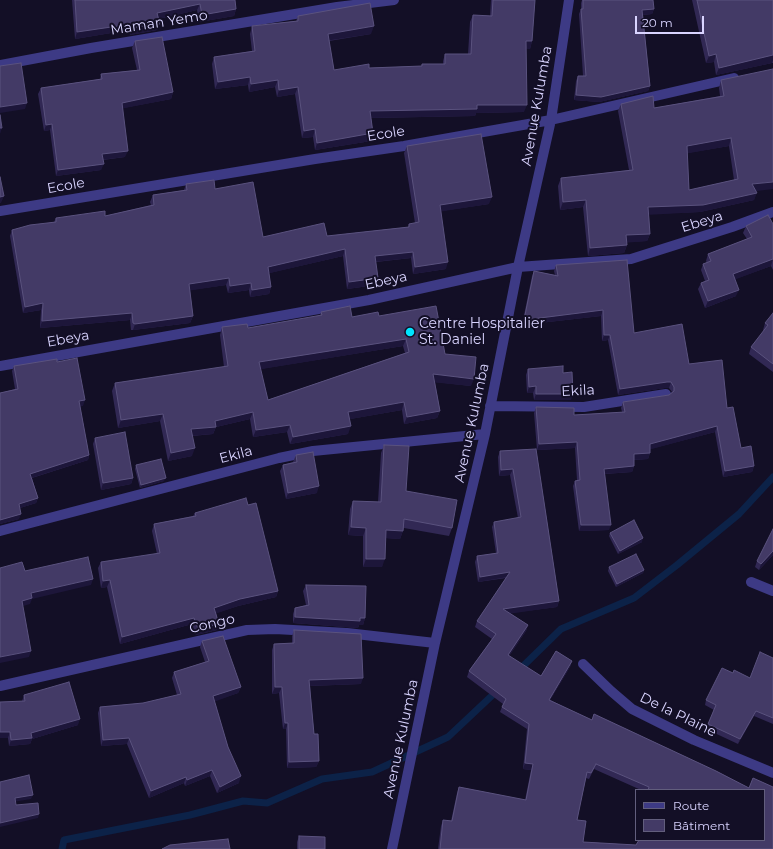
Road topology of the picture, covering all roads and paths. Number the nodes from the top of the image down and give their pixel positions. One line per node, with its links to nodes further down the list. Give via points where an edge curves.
1 (394, 0): 3 (street, Maman Yemo, via 337,7)
2 (569, 0): 5 (street, Avenue Kulumba)
3 (0, 65)
4 (745, 75): 5 (street, Ecole)
5 (551, 120): 6 (street, Ecole); 8 (street, Avenue Kulumba)
6 (0, 211)
7 (773, 212): 8 (street, Ebeya, via 732,228 631,259)
8 (518, 267): 9 (street, Ebeya, via 369,300); 11 (street, Avenue Kulumba)
9 (0, 366)
10 (666, 394): 11 (street, Ekila, via 584,407)
11 (490, 406): 12 (street, Avenue Kulumba)
12 (485, 434): 13 (street, Ekila, via 312,450); 16 (street, Avenue Kulumba)
13 (0, 531)
14 (751, 582): 15 (street)
15 (773, 591)
16 (435, 643): 18 (street, Congo, via 346,633 248,630); 20 (street, Avenue Kulumba)
17 (583, 664): 19 (street, De la Plaine, via 632,708 694,740)
18 (0, 686)
19 (773, 773)
20 (392, 849)

